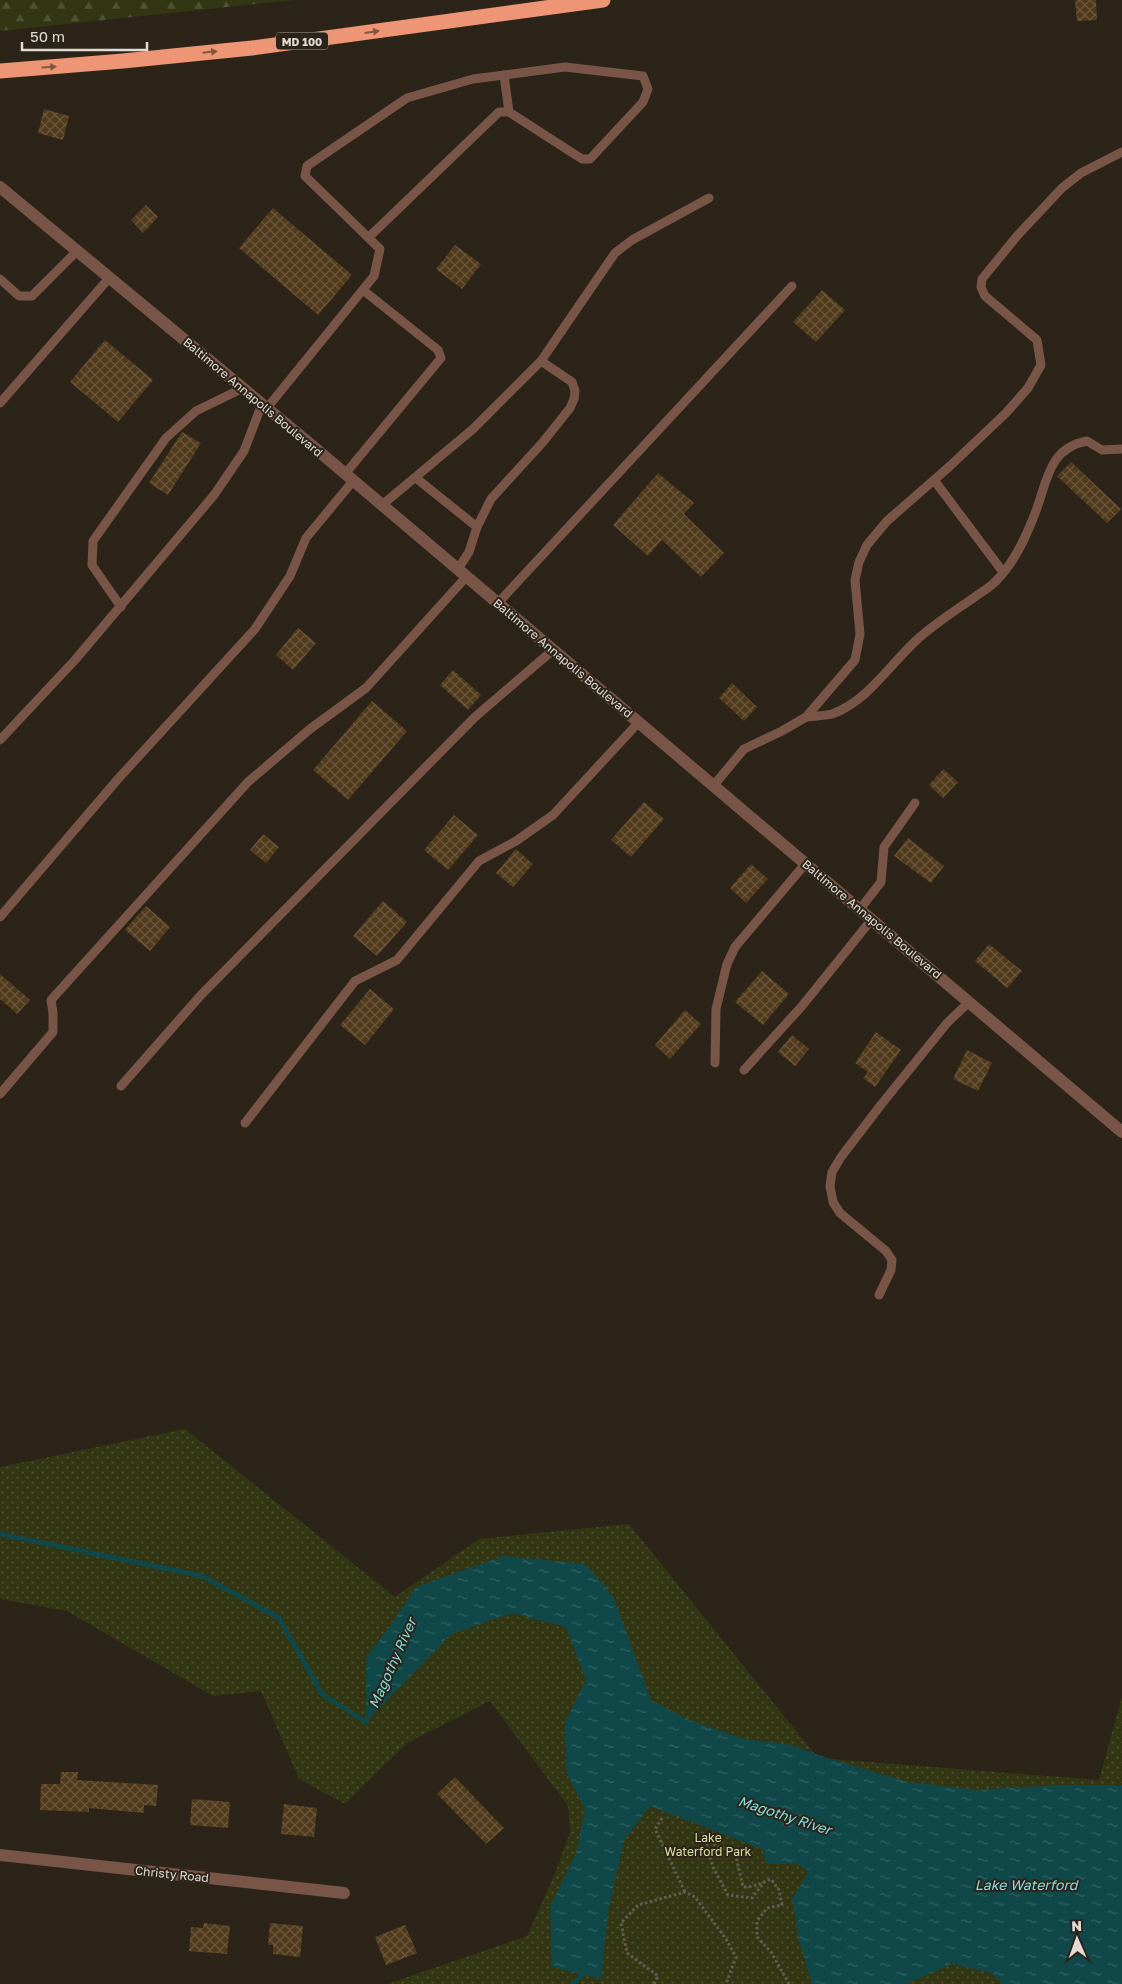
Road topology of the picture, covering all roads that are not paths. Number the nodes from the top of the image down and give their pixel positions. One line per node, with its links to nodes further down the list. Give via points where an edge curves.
1 (603, 0): 2 (highway, MD 100, one-way to 1, via 252,48)
2 (0, 71)
3 (504, 75): 4 (lane); 4 (lane, via 565,68 643,76 648,89 643,102 590,158 582,159); 8 (lane, via 473,79 406,98 306,166 305,176)
4 (508, 112): 8 (lane, via 499,112)
5 (1122, 152): 21 (lane, via 1062,188 982,279 981,287 986,296 1037,340 1041,365 1028,388 1006,413)
6 (0, 187): 9 (street, Baltimore Annapolis Boulevard)
7 (709, 198): 14 (lane, via 615,252)
8 (369, 237): 13 (lane, via 380,249 374,276)
9 (78, 250): 10 (street, Baltimore Annapolis Boulevard); 11 (lane, via 32,296 19,296)
10 (110, 277): 15 (street, Baltimore Annapolis Boulevard); 16 (lane)
11 (0, 280)
12 (792, 286): 26 (lane)
13 (363, 290): 17 (lane); 19 (lane, via 438,350 441,358)
14 (541, 361): 20 (lane, via 473,429); 23 (lane, via 572,382 574,399 543,442 491,498)
15 (243, 388): 17 (street, Baltimore Annapolis Boulevard); 27 (lane, via 196,411 166,438 93,541 92,565)
16 (0, 403)
17 (265, 406): 19 (street, Baltimore Annapolis Boulevard); 27 (lane, via 244,451 214,496)
18 (1122, 449): 24 (lane, via 1102,450 1087,441 1077,442 1063,451 1050,466 1027,532)
19 (349, 477): 22 (street, Baltimore Annapolis Boulevard); 36 (lane, via 306,538 290,576 254,629 118,779)
20 (416, 478): 22 (lane); 23 (lane)
21 (934, 480): 24 (lane); 29 (lane, via 887,521 867,545 859,562 856,580 860,634 856,660)
22 (382, 505): 25 (street, Baltimore Annapolis Boulevard)
23 (477, 527): 25 (lane)
24 (1003, 572): 29 (lane, via 996,582 919,638 857,699 830,714)
25 (462, 573): 26 (street, Baltimore Annapolis Boulevard); 42 (lane, via 366,688 310,729 248,782 51,1000 53,1032)
26 (498, 603): 28 (street, Baltimore Annapolis Boulevard)
27 (120, 607): 31 (lane)
28 (554, 650): 30 (street, Baltimore Annapolis Boulevard); 41 (lane, via 475,717 201,995)
29 (806, 717): 32 (lane, via 744,749)
30 (639, 722): 32 (street, Baltimore Annapolis Boulevard); 43 (lane, via 553,815 516,841 479,861 397,960 355,981)
31 (0, 740)
32 (714, 785): 34 (street, Baltimore Annapolis Boulevard)
33 (915, 803): 35 (lane, via 884,847 881,882)
34 (806, 863): 35 (street, Baltimore Annapolis Boulevard); 39 (lane, via 736,947 727,964 716,1009)
35 (860, 909): 37 (street, Baltimore Annapolis Boulevard)
36 (0, 917)
37 (872, 919): 38 (street, Baltimore Annapolis Boulevard); 40 (lane, via 802,1006)
38 (969, 1002): 44 (street, Baltimore Annapolis Boulevard); 45 (lane, via 886,1099 832,1172 833,1202 840,1213 886,1251 892,1260 891,1270)
39 (715, 1063)
40 (744, 1070)
41 (121, 1086)
42 (0, 1094)
43 (245, 1123)
44 (1122, 1132)
45 (879, 1295)
46 (0, 1855): 47 (street, Christy Road)
47 (344, 1892)

